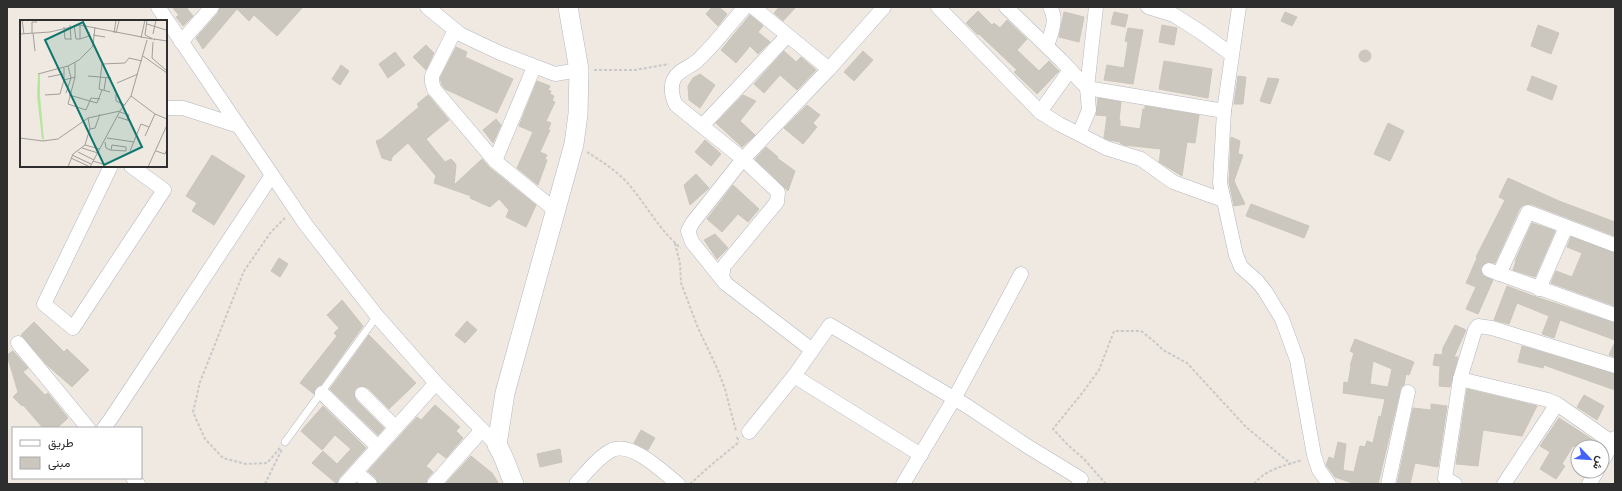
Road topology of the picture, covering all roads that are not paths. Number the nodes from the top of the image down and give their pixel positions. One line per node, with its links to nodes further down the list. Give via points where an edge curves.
1 (158, 7): 15 (street)
2 (212, 7): 19 (street)
3 (427, 7): 17 (street)
4 (568, 7): 24 (main road)
5 (746, 7): 31 (street, via 698,60 673,79 672,98 676,105)
6 (753, 7): 18 (street)
7 (884, 7): 23 (street)
8 (938, 7): 29 (street)
9 (1007, 7): 20 (street)
10 (1050, 7): 20 (street, via 1054,22)
11 (1096, 7): 26 (street)
12 (1148, 7): 14 (street)
13 (1239, 7): 21 (street)
14 (1168, 10): 21 (street)
15 (166, 20)
16 (167, 21): 19 (street)
17 (455, 30): 22 (street, via 481,45); 34 (street, via 432,76 432,82 437,92)
18 (787, 36): 23 (street); 31 (street)
19 (180, 42): 30 (street)
20 (1047, 46): 25 (street)
21 (1232, 54): 28 (street)
22 (534, 67): 24 (street, via 555,74); 34 (street)
23 (829, 69): 33 (street)
24 (579, 70): 39 (main road, via 574,144)
25 (1070, 70): 26 (street); 29 (street)
26 (1086, 88): 28 (street); 32 (street, via 1089,110)
27 (167, 108): 30 (street, via 184,108)
28 (1224, 111): 38 (street, via 1220,183)
29 (1040, 112): 32 (street)
30 (239, 126): 37 (street)
31 (702, 126): 33 (street)
32 (1078, 134): 38 (street, via 1106,148 1141,159 1173,182)
33 (743, 159): 43 (street, via 688,231 692,242); 43 (street, via 778,192 777,202 724,266 722,276)
34 (495, 161): 39 (street)
35 (111, 167): 36 (street, via 44,304 73,328 164,190)
36 (133, 167)
37 (272, 175): 46 (street); 59 (street)
38 (1223, 200): 78 (street, via 1241,266 1257,281 1282,319 1297,360 1314,456 1318,470)
39 (555, 210): 65 (main road, via 505,393)
40 (1566, 227): 41 (street); 44 (street); 44 (street, via 1528,212 1494,272)
41 (1615, 245)
42 (1020, 274): 56 (street)
43 (725, 284): 48 (street)
44 (1539, 289): 45 (street)
45 (1615, 315)
46 (377, 316): 52 (street); 54 (lane)
47 (18, 343): 58 (street)
48 (812, 350): 50 (street); 56 (street, via 830,325)
49 (1615, 366): 51 (street, via 1492,328 1478,326)
50 (794, 376): 62 (street); 67 (street)
51 (1460, 379): 57 (street); 69 (street)
52 (436, 383): 60 (street); 61 (street)
53 (1408, 392): 79 (street)
54 (322, 393): 64 (lane); 66 (street)
55 (362, 394): 60 (street)
56 (954, 399): 67 (street); 77 (street, via 1081,479)
57 (1557, 404): 63 (street); 80 (street)
58 (87, 427)
59 (105, 427)
60 (395, 427): 66 (street)
61 (482, 430): 65 (street); 72 (street)
62 (749, 432)
63 (1614, 440)
64 (286, 442)
65 (497, 445): 73 (main road)
66 (378, 447): 68 (street)
67 (921, 455): 76 (street)
68 (356, 472): 70 (street); 71 (street)
69 (1447, 482)
70 (345, 484)
71 (370, 484)
72 (434, 484)
73 (514, 484)
74 (576, 484): 75 (street, via 602,457 618,448 638,454)
75 (678, 484)
76 (903, 484)
77 (1079, 484)
78 (1329, 484)
79 (1388, 484)
80 (1504, 484)

